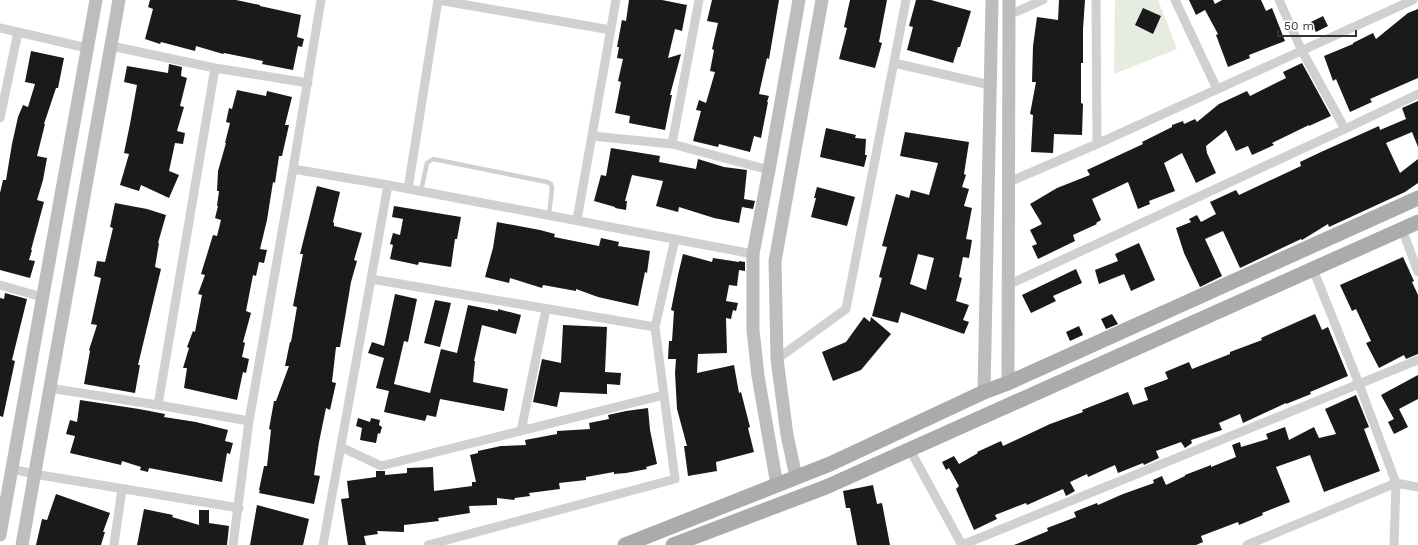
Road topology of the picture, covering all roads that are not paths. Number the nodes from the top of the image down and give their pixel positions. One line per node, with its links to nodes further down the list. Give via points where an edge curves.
1 (96, 0): 22 (main road)
2 (119, 0): 21 (main road)
3 (321, 0): 26 (street)
4 (438, 0): 19 (street); 39 (street)
5 (616, 0): 19 (street)
6 (698, 0): 33 (street)
7 (799, 0): 36 (main road)
8 (822, 0): 56 (main road, via 776,261)
9 (906, 0): 24 (street)
10 (992, 0): 27 (main road)
11 (1009, 0): 17 (main road)
12 (1042, 0): 17 (street)
13 (1096, 0): 34 (street)
14 (1175, 0): 28 (street)
15 (1279, 0): 23 (street)
16 (1413, 0): 23 (street)
17 (1009, 15): 37 (main road)
18 (0, 28): 20 (street)
19 (611, 30): 32 (street)
20 (18, 32): 22 (street); 30 (street)
21 (111, 46): 25 (street); 60 (main road)
22 (87, 48): 53 (main road)
23 (1302, 51): 28 (street); 31 (street)
24 (894, 63): 27 (street); 56 (street, via 846,309)
25 (215, 68): 26 (street); 63 (street)
26 (308, 82): 35 (street)
27 (990, 85): 61 (main road)
28 (1217, 89): 34 (street)
29 (1418, 94): 31 (street)
30 (0, 118)
31 (1345, 129): 52 (street)
32 (592, 136): 33 (street); 43 (street)
33 (672, 144): 36 (street)
34 (1097, 144): 37 (street)
35 (293, 169): 38 (street); 64 (street)
36 (769, 170): 47 (main road)
37 (1009, 182): 52 (main road)
38 (388, 185): 39 (street); 50 (street)
39 (408, 189): 40 (street)
40 (421, 191): 42 (street); 42 (lane, via 427,163 433,159 547,182 552,188)
41 (1418, 198): 58 (main road)
42 (549, 215): 43 (street)
43 (577, 220): 46 (street)
44 (1418, 222): 45 (main road)
45 (1402, 229): 48 (main road); 49 (street)
46 (675, 239): 47 (street); 55 (street)
47 (753, 254): 72 (main road, via 754,338)
48 (1313, 269): 59 (street); 67 (main road)
49 (1418, 272)
50 (371, 279): 54 (street); 66 (street)
51 (0, 285): 53 (street)
52 (1008, 285): 58 (main road)
53 (42, 297): 68 (main road)
54 (546, 309): 55 (street); 65 (street)
55 (655, 327): 62 (street)
56 (777, 359): 70 (main road, via 787,435)
57 (1418, 360): 59 (street)
58 (1008, 383): 61 (main road)
59 (1359, 384): 71 (street); 85 (street)
60 (49, 388): 63 (street); 69 (main road)
61 (984, 392): 70 (main road, via 830,464)
62 (664, 396): 65 (street); 82 (street, via 675,479)
63 (158, 405): 64 (street)
64 (249, 421): 75 (street)
65 (521, 431): 66 (street, via 381,466)
66 (341, 447): 81 (street)
67 (910, 450): 84 (main road, via 826,487); 85 (street)
68 (12, 469): 69 (street); 76 (main road)
69 (34, 474): 74 (street); 78 (main road)
70 (796, 477): 72 (main road)
71 (1396, 483): 73 (street); 77 (street); 87 (street)
72 (777, 485): 83 (main road)
73 (1418, 487)
74 (122, 489): 75 (street); 79 (street)
75 (239, 508): 80 (street)
76 (0, 535)
77 (1262, 542): 86 (street)
78 (22, 545)
79 (114, 545)
80 (233, 545)
81 (323, 545)
82 (428, 545)
83 (625, 545)
84 (673, 545)
85 (962, 545)
86 (1247, 545)
87 (1394, 545)

